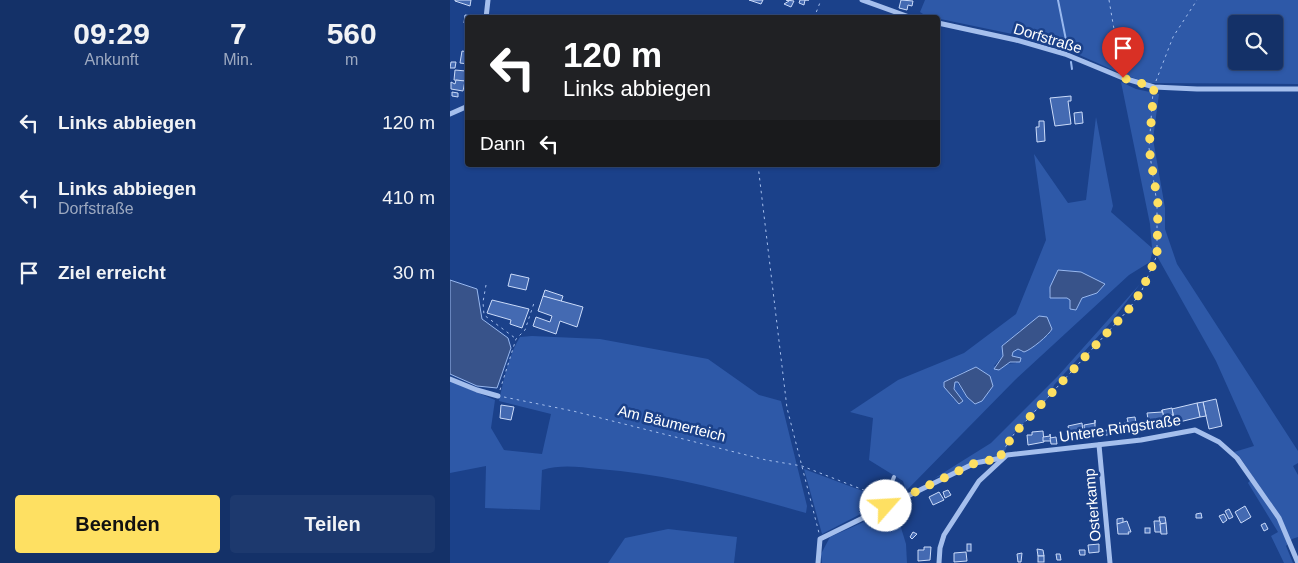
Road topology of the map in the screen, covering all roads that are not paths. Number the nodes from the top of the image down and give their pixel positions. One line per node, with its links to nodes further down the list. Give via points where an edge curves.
1 (488, 0): 3 (street)
2 (862, 0): 4 (street)
3 (486, 15)
4 (904, 15)
5 (940, 23): 6 (street, Dorfstraße, via 1065,54 1154,87)
6 (1298, 88)
7 (465, 107): 8 (street)
8 (450, 114)
9 (450, 378): 10 (street)
10 (498, 396)
11 (1099, 445): 12 (street, Untere Ringstraße); 17 (street, Osterkamp); 18 (street, Untere Ringstraße, via 1195,430 1219,442 1237,458 1266,497 1279,518)
12 (1002, 458): 14 (street, Untere Ringstraße, via 975,463); 16 (street, via 979,482 944,535)
13 (894, 477): 14 (lane, via 885,499)
14 (886, 506): 15 (street, Untere Ringstraße, via 820,539)
15 (818, 563)
16 (939, 563)
17 (1110, 563)
18 (1298, 563)

